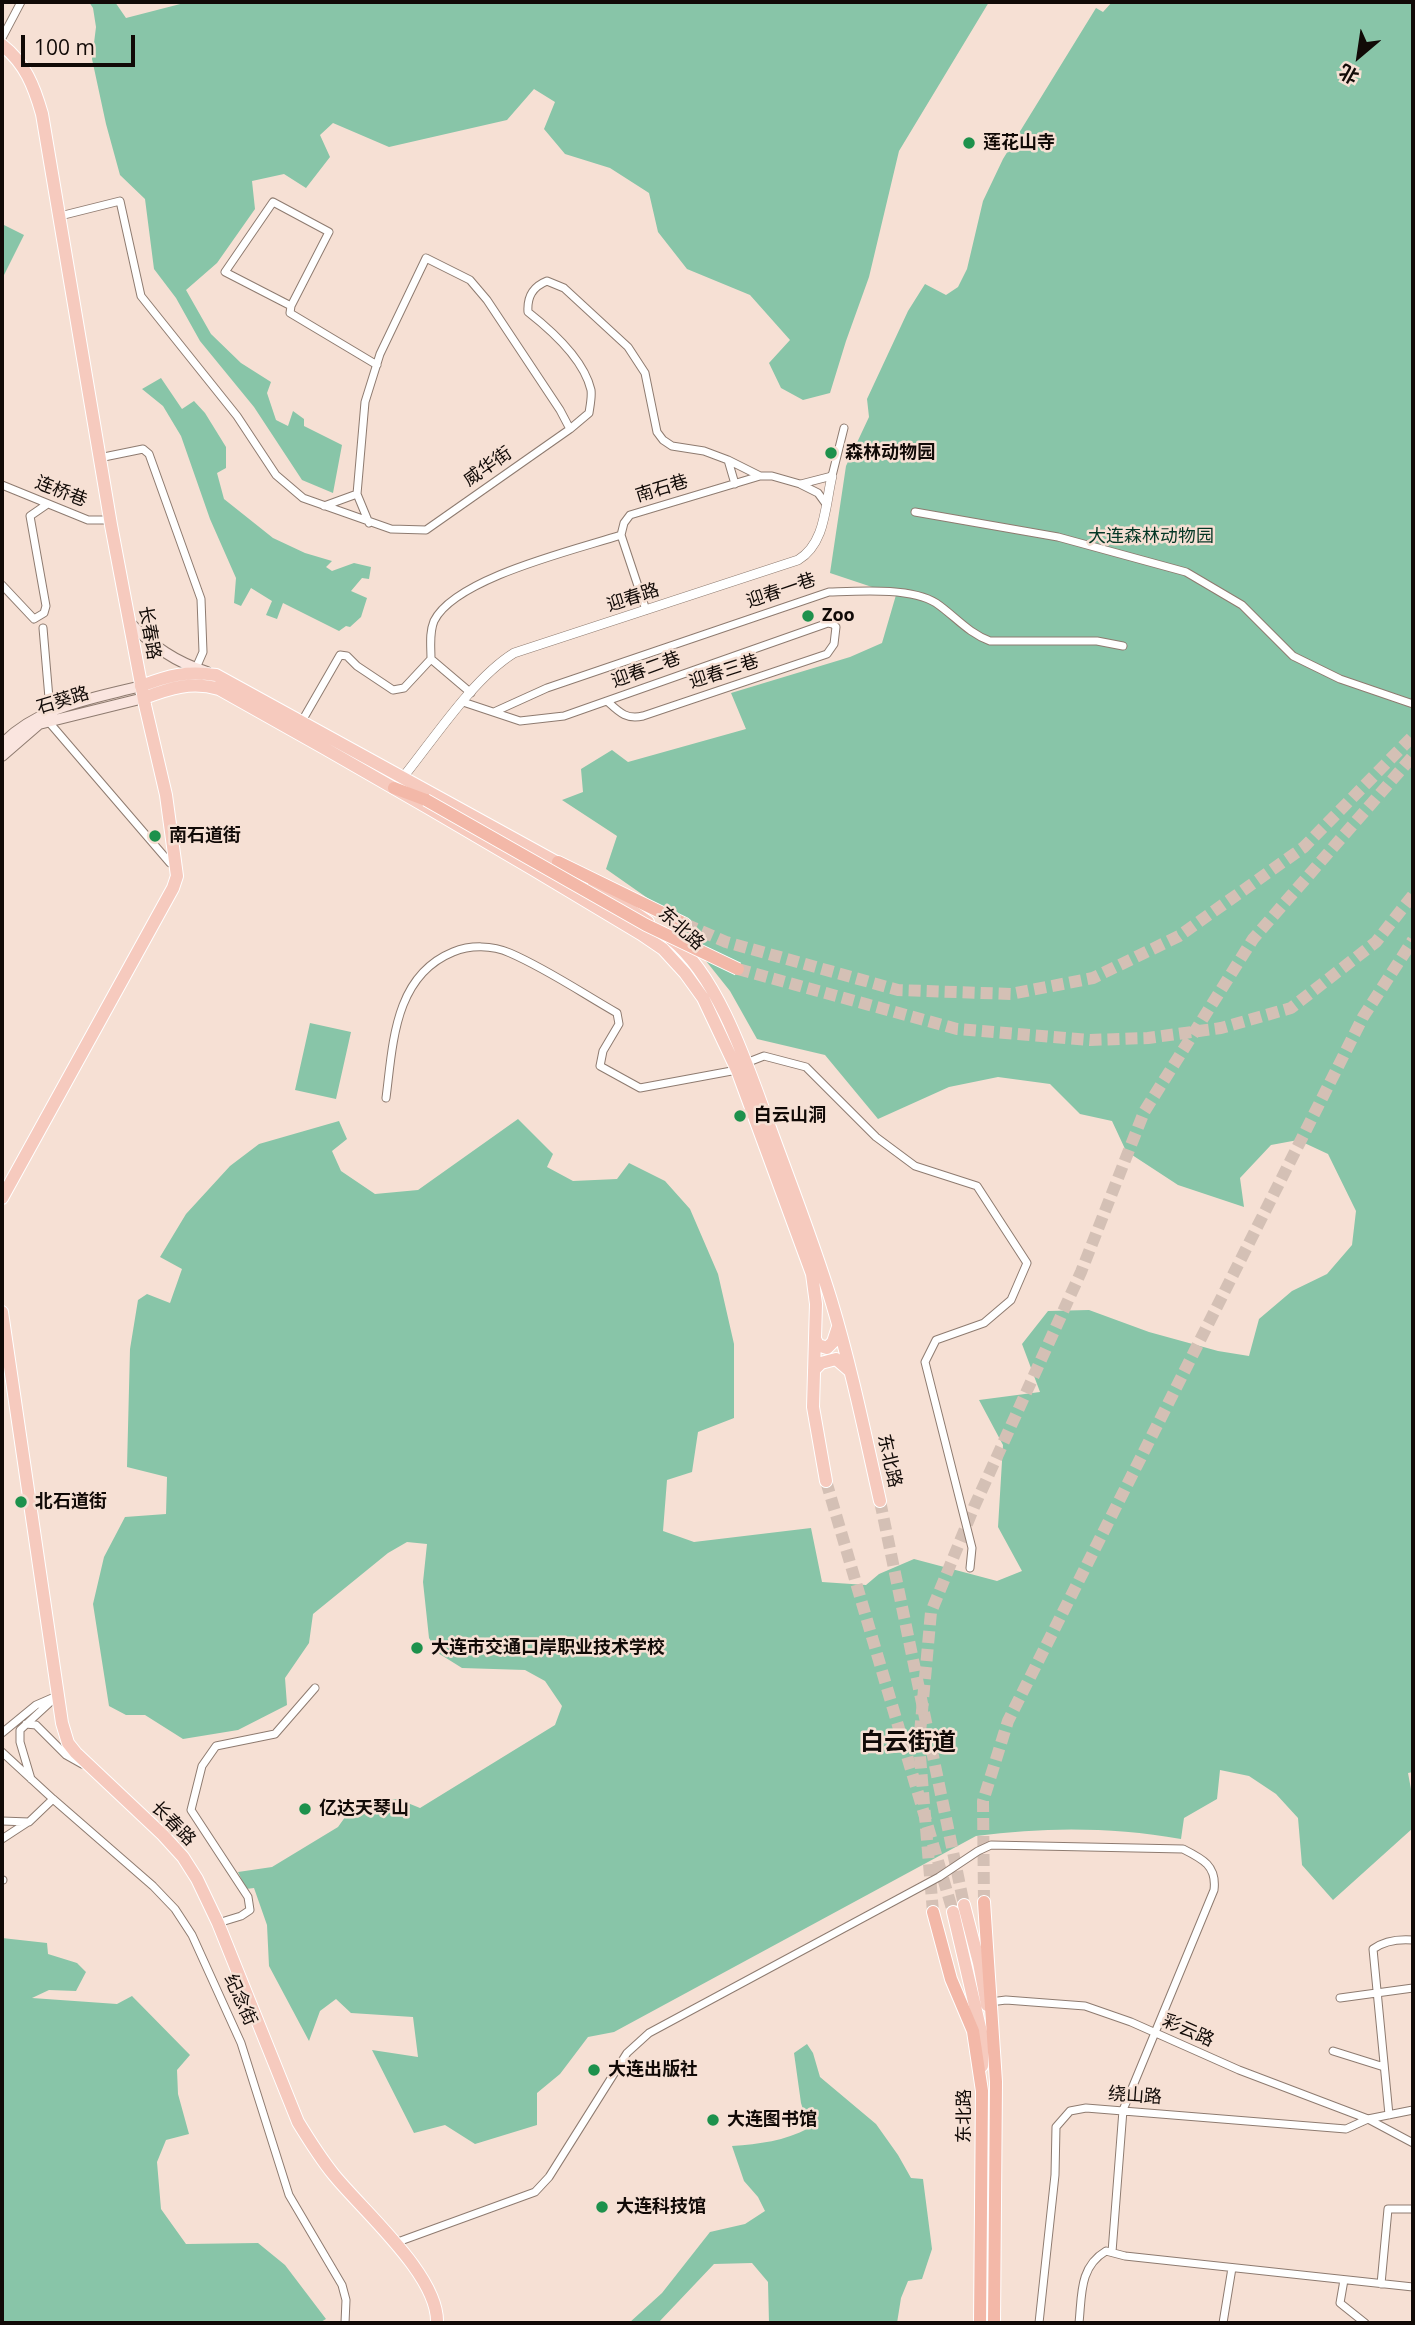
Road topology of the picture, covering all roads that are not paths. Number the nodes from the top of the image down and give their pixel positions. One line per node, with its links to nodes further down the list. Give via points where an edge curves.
1 (22, 2): 2 (street)
2 (2, 37)
3 (2, 45): 4 (main road, 长春路, via 35,87)
4 (60, 216): 9 (main road, 长春路); 19 (street, 威华街, via 120,201 141,296 237,416 276,475 303,498)
5 (290, 306): 5 (street, via 329,232 273,202 225,272); 6 (street, via 290,313)
6 (377, 365): 8 (street, via 426,258 470,280); 16 (street, via 365,402)
7 (844, 428): 12 (street, 迎春路)
8 (570, 429): 10 (street, 威华街, via 589,413 592,391 555,334 528,312 527,300 537,285 547,281 564,288 628,347 645,373 657,432 663,440); 22 (street, 威华街, via 426,530 391,530)
9 (99, 458): 21 (main road, 长春路); 31 (street, via 143,449 149,454 201,599 204,652)
10 (728, 460): 11 (street, 威华街); 13 (street)
11 (760, 476): 13 (street, 南石巷); 14 (street, 威华街)
12 (831, 476): 14 (street); 17 (street, 迎春路)
13 (735, 484): 23 (street, 南石巷, via 630,515)
14 (800, 484): 17 (street, via 818,493)
15 (2, 485): 18 (street, 连桥巷)
16 (356, 494): 19 (street); 22 (street)
17 (826, 504): 25 (street, 迎春路, via 813,549 798,560)
18 (46, 505): 21 (street, 连桥巷, via 88,520); 24 (street, via 30,516 44,613 34,619)
19 (324, 507): 22 (street, 威华街)
20 (915, 512): 37 (street, via 1058,537 1186,572 1242,605 1293,656 1340,680)
21 (110, 520): 26 (main road, 长春路)
22 (369, 523)
23 (621, 535): 25 (street); 30 (street, via 484,581 452,599 433,624)
24 (2, 585)
25 (646, 610): 34 (street, 迎春路, via 514,653)
26 (130, 623): 31 (main road, via 153,646); 33 (main road, 长春路)
27 (43, 628): 39 (street)
28 (836, 628): 35 (street, 迎春二巷, via 828,623); 35 (street, 迎春三巷, via 827,654 643,716 632,719)
29 (1123, 646): 38 (street, 迎春一巷, via 1097,641 990,641 978,637 935,602 912,594 828,592 547,688)
30 (431, 659): 34 (street); 40 (street, via 404,688 393,690 340,655)
31 (197, 668): 32 (main road)
32 (216, 675): 33 (main road, 东北路, via 193,672 164,678); 40 (main road, 东北路)
33 (143, 692): 39 (main road, 石葵路); 44 (main road, 东北路, via 200,684 219,689); 51 (main road, 长春路, via 166,795 177,876)
34 (471, 693): 36 (street, 迎春路)
35 (607, 701): 38 (street, 迎春二巷, via 543,720 520,721)
36 (463, 702): 38 (street, 迎春二巷); 43 (street, 迎春路)
37 (1413, 704)
38 (494, 712)
39 (49, 716): 41 (main road, 石葵路, via 20,727); 42 (main road, 石葵路); 46 (street)
40 (302, 722): 43 (main road, 东北路)
41 (2, 744)
42 (2, 756)
43 (403, 777): 44 (street, 迎春路); 45 (main road, 东北路)
44 (394, 788): 48 (highway, bridge, via 426,800 646,925); 49 (main road, 东北路, via 663,949 703,998)
45 (558, 862): 47 (highway); 49 (main road, 东北路, via 627,905 694,962 719,1004)
46 (170, 863)
47 (685, 924)
48 (738, 969)
49 (741, 1067): 50 (street, via 640,1088 600,1066 619,1024 617,1013 508,952 485,946 438,958 418,976 396,1023); 54 (main road, 东北路, via 816,1253); 55 (main road, 东北路, via 812,1274); 60 (street, via 764,1056 806,1067 876,1136 915,1166 977,1186 1027,1263 1011,1300 984,1323 936,1340 925,1362 972,1548)
50 (386, 1098)
51 (6, 1185): 52 (main road, 长春路)
52 (2, 1198)
53 (2, 1312): 62 (main road, 长春路)
54 (838, 1327): 55 (main road, via 827,1349); 57 (main road, 东北路)
55 (815, 1339): 56 (main road, 东北路)
56 (814, 1370): 57 (main road, via 836,1360); 58 (main road, 东北路, via 813,1407)
57 (850, 1371): 59 (main road, 东北路)
58 (826, 1481)
59 (880, 1501)
60 (970, 1568)
61 (314, 1688): 76 (street, via 275,1734 216,1746 202,1766 191,1810 248,1897 250,1910)
62 (55, 1696): 63 (street); 64 (street); 68 (main road, 长春路, via 68,1743)
63 (13, 1724): 65 (street); 66 (street)
64 (25, 1724): 68 (street, via 45,1731 66,1755); 69 (street, via 19,1735)
65 (2, 1726)
66 (2, 1733)
67 (2, 1752): 69 (street, 纪念街)
68 (86, 1765): 76 (main road, 长春路, via 183,1857)
69 (31, 1780): 70 (street, 纪念街)
70 (52, 1799): 72 (street); 99 (street, 纪念街, via 153,1886 192,1935 241,2043 289,2195 342,2286)
71 (2, 1821): 72 (street)
72 (29, 1822): 73 (street)
73 (2, 1839)
74 (984, 1902): 81 (highway, 东北路)
75 (933, 1912): 86 (highway, via 951,1979 972,2031)
76 (218, 1923): 93 (main road, 长春路, via 311,2144)
77 (1413, 1940): 79 (street, via 1379,1944 1373,1949)
78 (1413, 1989): 79 (street)
79 (1378, 1994): 80 (street); 85 (street)
80 (1340, 1998)
81 (990, 2002): 82 (street, 彩云路, via 1085,2006); 83 (highway, 东北路)
82 (1155, 2034): 87 (street); 90 (street, 彩云路); 93 (street, via 1214,1890 1216,1878 1209,1866 1183,1849 991,1845 649,2033 627,2053 535,2192)
83 (992, 2037): 86 (main road, 东北路, via 979,1963 959,1908 982,2036); 102 (highway, 东北路, via 996,2082)
84 (1333, 2051): 85 (street)
85 (1384, 2067): 89 (street)
86 (982, 2091): 101 (highway, 东北路)
87 (1123, 2110): 90 (street, 绕山路, via 1346,2129); 94 (street); 103 (street, 绕山路, via 1070,2111 1056,2127)
88 (1413, 2110): 89 (street, 绕山路)
89 (1389, 2115): 90 (street, 绕山路)
90 (1368, 2119): 91 (street, 彩云路)
91 (1413, 2143)
92 (1413, 2209): 97 (street, via 1388,2209)
93 (394, 2243): 100 (main road, 长春路, via 432,2294)
94 (1112, 2252): 95 (street); 104 (street, via 1091,2262 1084,2276)
95 (1232, 2268): 96 (street); 105 (street)
96 (1344, 2280): 97 (street); 106 (street, via 1340,2303)
97 (1381, 2284): 98 (street)
98 (1413, 2287)
99 (345, 2323)
100 (437, 2323)
101 (980, 2323)
102 (994, 2323)
103 (1038, 2323)
104 (1079, 2323)
105 (1223, 2323)
106 (1365, 2323)

